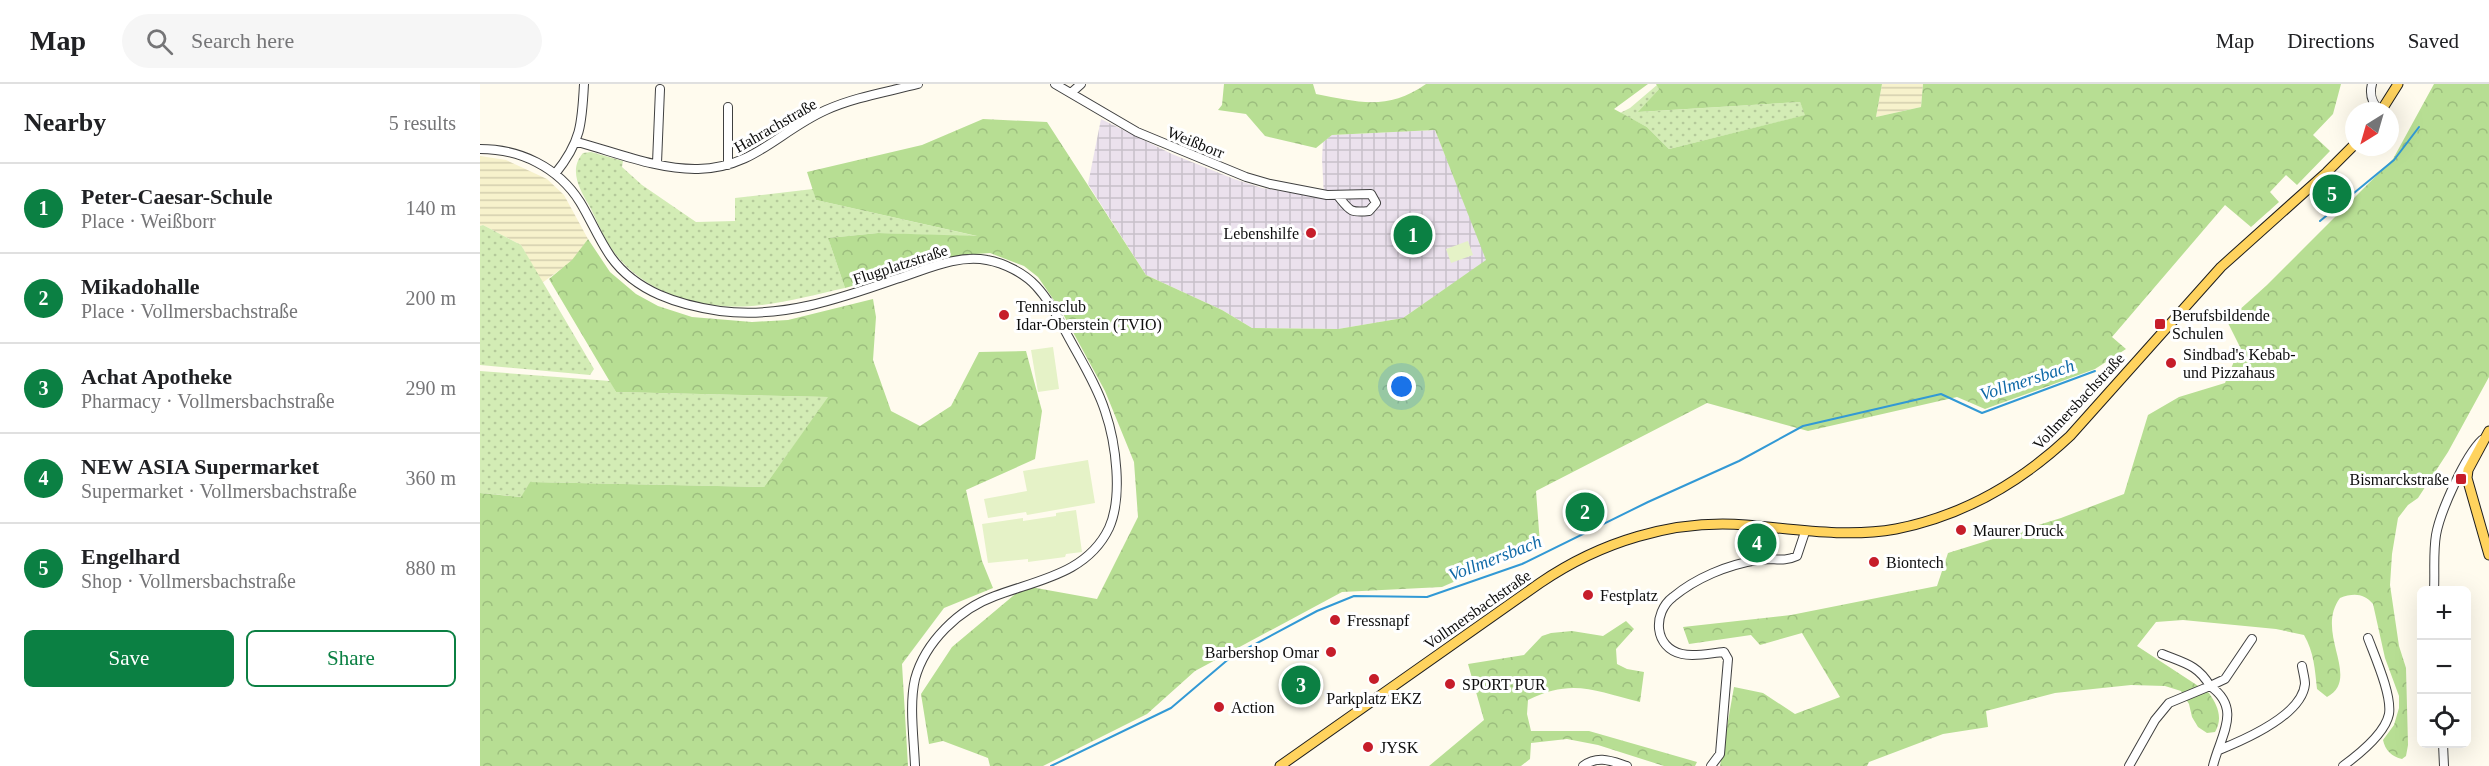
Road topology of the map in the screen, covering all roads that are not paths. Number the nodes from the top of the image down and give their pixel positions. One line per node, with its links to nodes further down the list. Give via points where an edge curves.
1 (584, 84): 12 (street)
2 (918, 84): 16 (street, Hahrachstraße, via 825,111 758,153)
3 (1055, 84): 8 (street, Weißborr)
4 (1081, 84): 8 (street)
5 (2372, 84): 9 (street)
6 (2398, 84): 10 (main road)
7 (660, 89): 15 (street)
8 (1071, 93): 18 (street, Weißborr, via 1137,132 1198,158 1270,184)
9 (2372, 102)
10 (2386, 102)
11 (728, 106): 16 (street)
12 (577, 142): 15 (street, Hahrachstraße); 17 (street)
13 (480, 149): 17 (street, Flugplatzstraße, via 516,153)
14 (2345, 154): 20 (main road, Vollmersbachstraße, via 2221,267 2043,461 1976,503 1944,515 1895,529)
15 (657, 163): 16 (street, Hahrachstraße, via 696,170)
16 (728, 165)
17 (555, 174): 31 (street, Flugplatzstraße, via 579,201 611,258 650,290 687,306 758,313 795,309 833,301 962,258 988,260 1018,271 1035,285 1056,314 1106,412 1116,462 1116,502 1109,529 1076,566 991,597 962,614 940,635 922,658 915,682)
18 (1338, 196)
19 (2487, 434): 21 (main road, via 2467,478); 22 (street, via 2473,448 2444,507 2436,536)
20 (1805, 532): 32 (main road, Vollmersbachstraße, via 1743,525 1674,528 1589,554 1540,583); 35 (street, via 1797,556 1786,561 1757,560 1714,572 1671,598 1660,612 1659,632 1674,651 1684,655 1724,652 1728,659 1720,754)
21 (2489, 555)
22 (2434, 586)
23 (2252, 639): 27 (street, via 2225,679)
24 (2368, 639): 37 (street, via 2389,714 2365,750)
25 (2162, 654): 27 (street, via 2203,673)
26 (2302, 666): 29 (street, via 2305,683 2290,711)
27 (2210, 686): 29 (street, via 2227,706); 30 (street, via 2169,703 2155,720)
28 (2443, 748): 38 (street)
29 (2218, 750): 36 (street)
30 (2131, 765)
31 (915, 766)
32 (1280, 766)
33 (1583, 766): 34 (street, via 1602,759)
34 (1627, 766)
35 (1712, 766)
36 (2213, 766)
37 (2343, 766)
38 (2444, 766)

